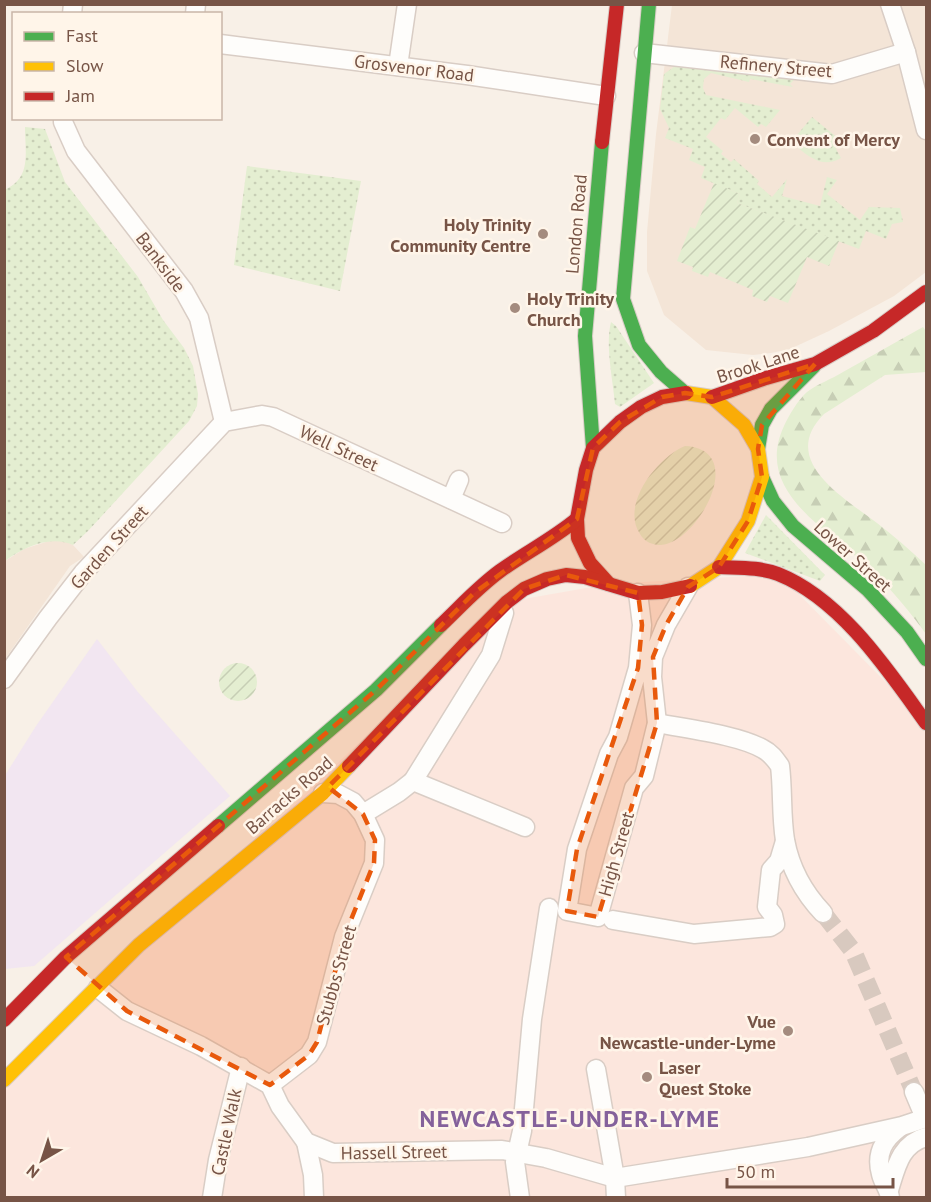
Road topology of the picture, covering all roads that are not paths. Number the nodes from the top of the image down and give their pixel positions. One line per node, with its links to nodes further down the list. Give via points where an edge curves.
1 (407, 4): 8 (street)
2 (617, 4): 9 (main road, London Road)
3 (649, 4): 7 (main road)
4 (890, 4): 6 (street)
5 (222, 44): 8 (street, Grosvenor Road)
6 (906, 52): 7 (street, Refinery Street, via 832,74); 11 (street)
7 (644, 53): 16 (main road, via 623,299 639,345)
8 (398, 66): 9 (street, Grosvenor Road)
9 (606, 96): 19 (main road, London Road, via 585,336)
10 (63, 120): 18 (street, Bankside, via 76,151 184,291 199,318)
11 (927, 130)
12 (927, 292): 14 (main road, Brook Lane)
13 (927, 310): 14 (main road, Brook Lane)
14 (873, 331): 15 (main road, Brook Lane)
15 (815, 364): 17 (main road, Brook Lane); 20 (main road, Brook Lane, via 771,409 762,425)
16 (685, 393): 17 (main road); 19 (main road, via 662,397 641,407)
17 (712, 397): 20 (main road, via 744,425)
18 (224, 423): 23 (street, Well Street, via 262,415 273,417); 32 (street, Garden Street, via 83,573)
19 (593, 448): 24 (main road)
20 (758, 449): 21 (main road)
21 (762, 477): 26 (main road, via 748,521); 31 (main road, Lower Street, via 773,501 793,526 868,590)
22 (459, 480): 23 (street)
23 (451, 500): 25 (street, Well Street)
24 (577, 519): 27 (main road, via 582,549); 44 (main road, Barracks Road, via 481,586 376,690)
25 (502, 523)
26 (719, 567): 28 (main road); 34 (main road, via 779,574 804,588 838,614 891,674)
27 (609, 584): 29 (main road); 30 (main road, Barracks Road, via 566,575 524,589)
28 (688, 587): 29 (main road); 33 (street, High Street, via 666,624 653,657)
29 (638, 593): 33 (street, High Street, via 642,625 638,668 618,737 577,849 567,911 598,917 634,788 644,776)
30 (507, 602): 35 (street, via 491,655); 36 (main road, Barracks Road)
31 (927, 659)
32 (4, 679)
33 (657, 723): 39 (street, via 750,743 773,756 780,766)
34 (927, 723)
35 (413, 781): 37 (street); 38 (street)
36 (323, 793): 37 (street, Stubbs Street, via 338,794); 43 (main road, Barracks Road)
37 (363, 814): 48 (street, Stubbs Street, via 375,840 374,863 344,937 317,1042 309,1055)
38 (525, 827)
39 (785, 841): 41 (street, via 801,886); 42 (street, via 779,861 771,870 767,907 775,924 770,927 694,934)
40 (549, 908): 54 (street)
41 (823, 913)
42 (613, 920)
43 (94, 984): 45 (street, via 127,1011); 47 (main road, Barracks Road)
44 (4, 1020)
45 (241, 1067): 48 (street); 57 (street, Castle Walk)
46 (596, 1070): 55 (street)
47 (4, 1080)
48 (270, 1085): 53 (street)
49 (914, 1092): 50 (street)
50 (926, 1118): 51 (street, Hassell Street)
51 (902, 1126): 55 (street, Hassell Street, via 780,1153); 56 (street, via 888,1137 881,1151 881,1176)
52 (927, 1137): 56 (street, via 907,1148 899,1158)
53 (306, 1142): 54 (street, Hassell Street, via 333,1154); 58 (street)
54 (517, 1152): 55 (street, Hassell Street); 59 (street)
55 (615, 1178): 60 (street)
56 (890, 1194)
57 (212, 1197)
58 (314, 1197)
59 (520, 1197)
60 (616, 1197)

